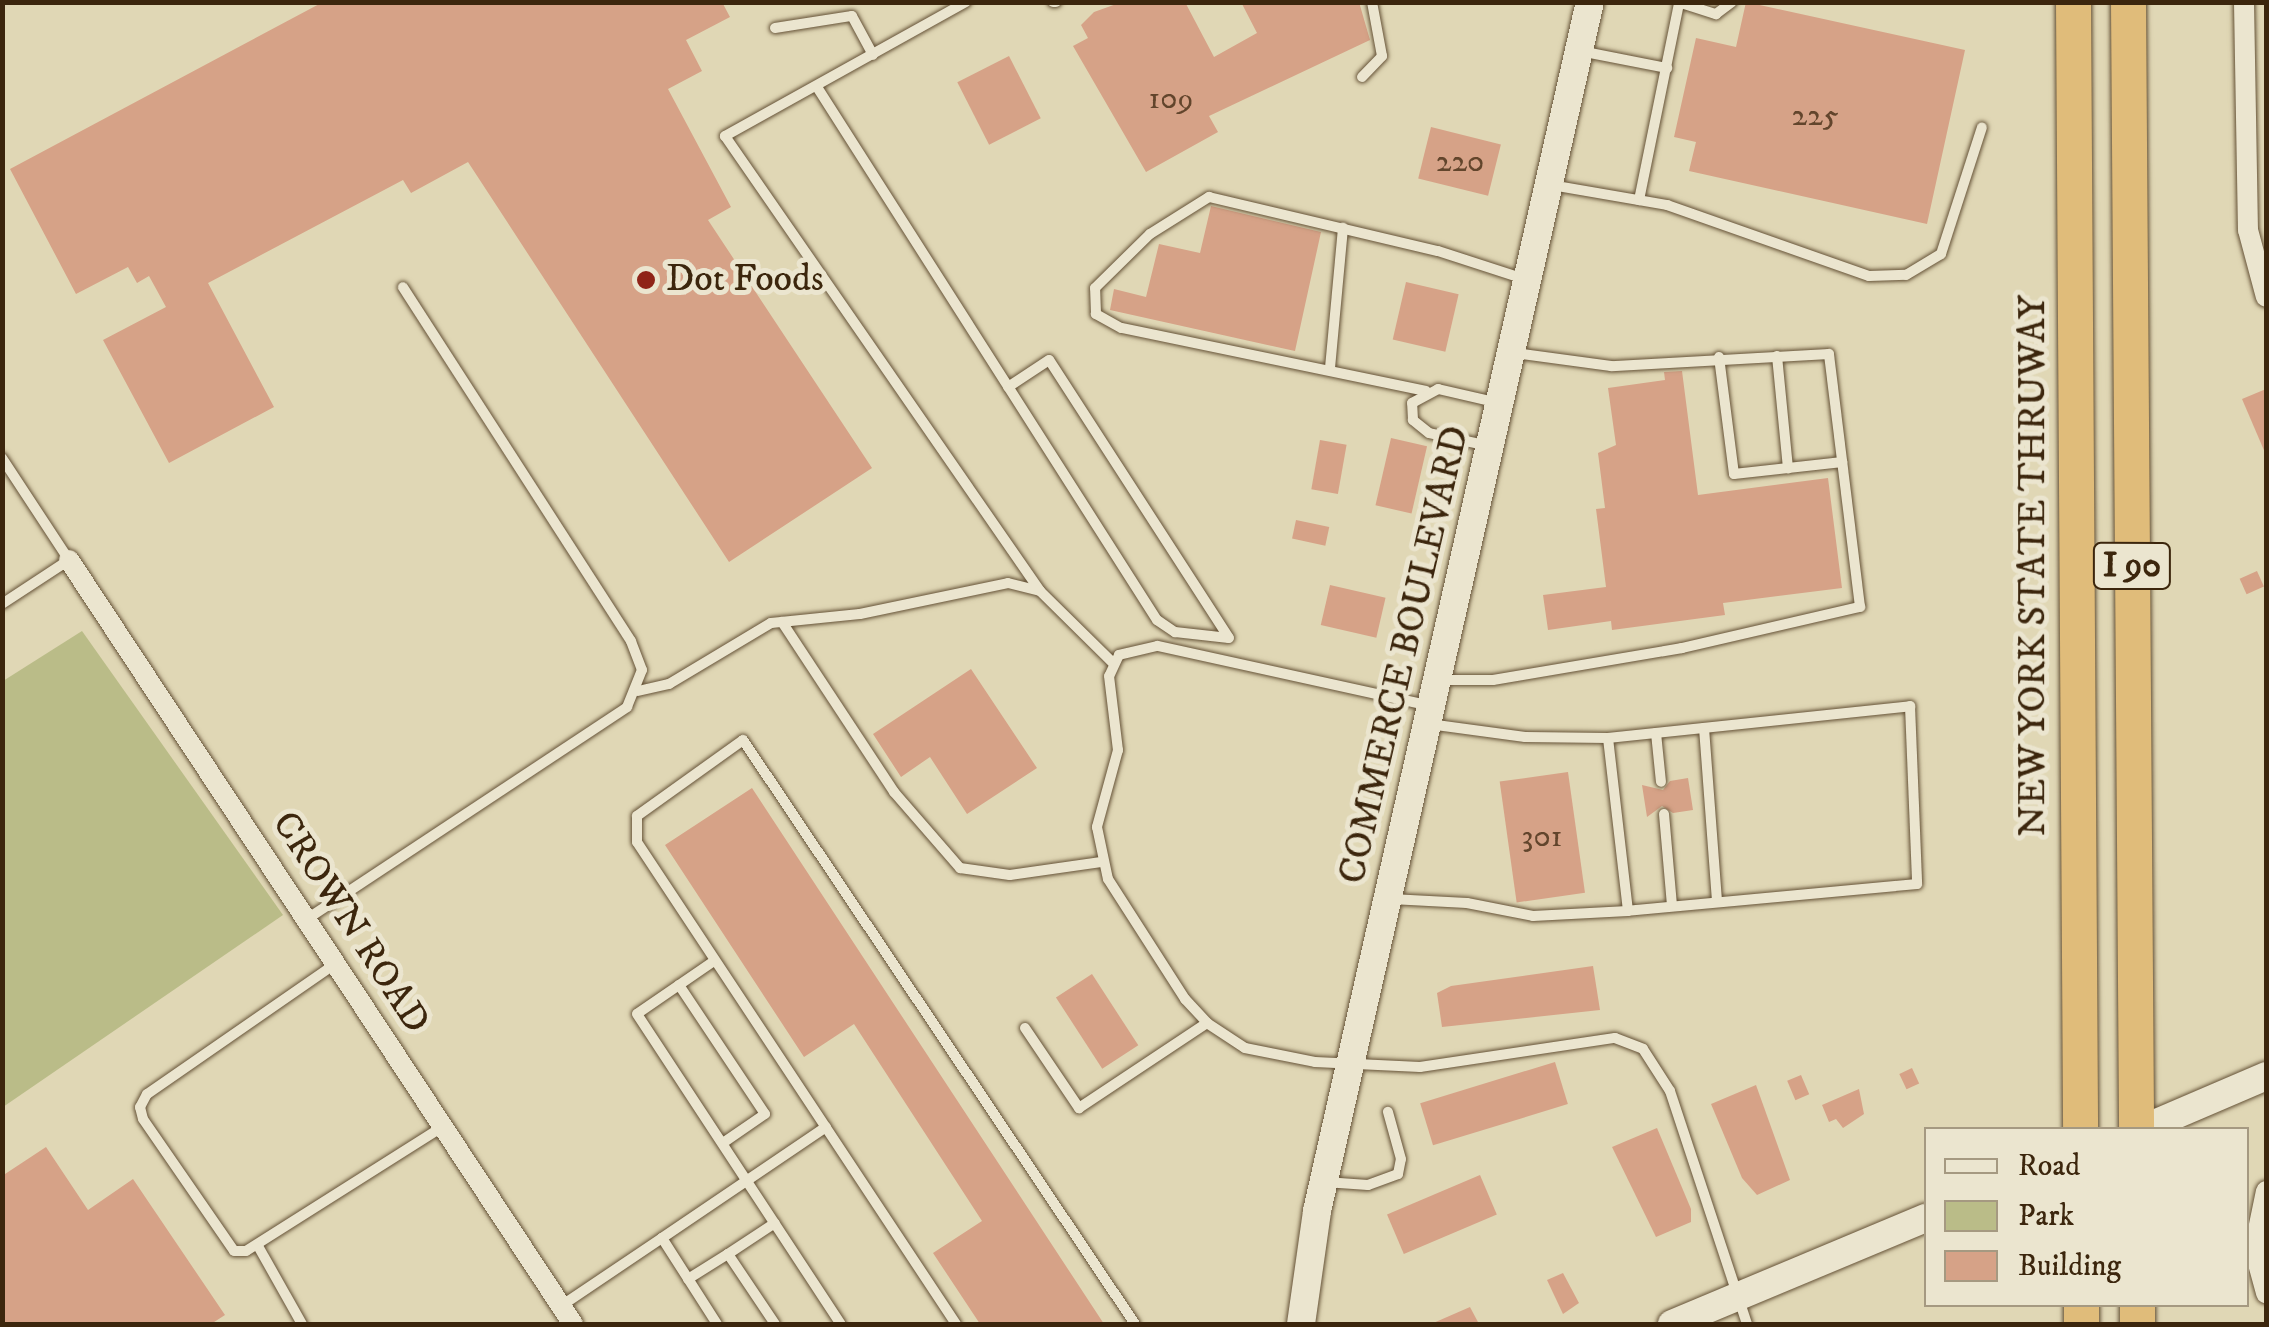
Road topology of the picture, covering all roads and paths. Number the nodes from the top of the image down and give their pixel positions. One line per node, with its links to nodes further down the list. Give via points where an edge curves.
1 (966, 2): 11 (lane)
2 (1372, 2): 13 (lane, via 1382,56)
3 (1590, 2): 10 (street, COMMERCE BOULEVARD)
4 (1732, 2): 8 (lane, via 1716,14)
5 (2072, 2): 64 (highway, NEW YORK STATE THRUWAY / I 90)
6 (2128, 2): 62 (highway, I 90)
7 (2244, 2): 16 (street)
8 (1679, 3): 12 (lane)
9 (775, 28): 11 (lane, via 838,13 852,16)
10 (1579, 51): 12 (lane); 18 (street, COMMERCE BOULEVARD)
11 (873, 55): 14 (lane)
12 (1667, 68): 19 (lane)
13 (1362, 77)
14 (817, 87): 28 (lane); 36 (lane, via 725,136)
15 (2266, 97): 16 (street)
16 (2243, 99): 23 (street, via 2248,230)
17 (1982, 127): 19 (lane, via 1941,254 1906,275 1870,276)
18 (1549, 184): 19 (lane); 21 (street, COMMERCE BOULEVARD)
19 (1639, 200)
20 (1343, 228): 21 (lane); 27 (lane); 27 (lane, via 1209,197 1114,263 1094,288 1096,314 1121,328)
21 (1528, 280): 24 (street, COMMERCE BOULEVARD)
22 (403, 287): 40 (lane, via 630,641 642,670)
23 (2266, 297)
24 (1512, 352): 26 (lane, via 1610,366); 30 (street, COMMERCE BOULEVARD)
25 (1777, 356): 26 (lane); 33 (lane, via 1829,354); 34 (lane)
26 (1719, 357): 34 (lane, via 1734,474)
27 (1330, 368): 29 (lane)
28 (1008, 387): 28 (lane, via 1157,620 1175,632 1230,638 1049,360)
29 (1426, 391): 30 (lane); 31 (lane, via 1412,403 1420,426)
30 (1500, 403): 31 (street, COMMERCE BOULEVARD)
31 (1490, 446): 41 (street, COMMERCE BOULEVARD)
32 (2, 458): 35 (lane)
33 (1842, 462): 34 (lane); 41 (lane, via 1860,606 1682,648 1493,680)
34 (1788, 468)
35 (68, 560): 37 (lane); 52 (street, CROWN ROAD)
36 (1040, 591): 38 (lane, via 1008,583 860,614); 39 (lane)
37 (2, 604)
38 (782, 622): 40 (lane, via 749,631 669,684); 47 (lane, via 894,792 960,868 1010,875)
39 (1112, 662): 41 (lane, via 1137,646 1158,646); 47 (lane, via 1120,728 1097,826)
40 (638, 691): 52 (lane, via 627,707)
41 (1432, 703): 44 (lane, via 1525,737); 48 (street, COMMERCE BOULEVARD)
42 (1704, 728): 43 (lane); 49 (lane); 49 (lane, via 1910,706 1917,884)
43 (1656, 733): 44 (lane); 45 (lane)
44 (1608, 738): 51 (lane)
45 (1661, 782)
46 (1664, 814): 50 (lane)
47 (1102, 862): 56 (lane)
48 (1388, 899): 51 (lane, via 1467,903 1532,916); 58 (street, COMMERCE BOULEVARD)
49 (1716, 902): 50 (lane)
50 (1672, 905): 51 (lane)
51 (1628, 911)
52 (306, 919): 54 (street, CROWN ROAD)
53 (714, 961): 55 (lane); 63 (lane); 83 (lane, via 632,827 637,816 743,740)
54 (335, 964): 61 (street, CROWN ROAD); 72 (lane, via 140,1106 234,1251)
55 (679, 985): 65 (lane, via 765,1114); 65 (lane, via 636,1014)
56 (1206, 1023): 57 (lane, via 1079,1108); 58 (lane, via 1244,1048 1315,1062)
57 (1025, 1028)
58 (1350, 1061): 67 (street, COMMERCE BOULEVARD); 76 (lane, via 1420,1066 1564,1043 1630,1042 1655,1061 1670,1091)
59 (2266, 1076): 62 (street)
60 (1388, 1112): 67 (lane, via 1401,1159 1398,1174 1368,1185)
61 (442, 1126): 72 (lane); 77 (street, CROWN ROAD)
62 (2147, 1126)
63 (826, 1127): 66 (lane); 82 (lane)
64 (2080, 1127)
65 (723, 1143): 66 (lane)
66 (748, 1180): 70 (lane); 71 (lane)
67 (1324, 1182): 84 (street, COMMERCE BOULEVARD)
68 (2266, 1191): 75 (street, via 2254,1249)
69 (1924, 1219): 76 (street)
70 (775, 1223): 73 (lane); 81 (lane)
71 (662, 1238): 74 (lane); 77 (lane)
72 (258, 1246): 78 (lane)
73 (728, 1254): 74 (lane); 80 (lane)
74 (688, 1278): 79 (lane)
75 (2266, 1293)
76 (1735, 1298): 85 (street); 86 (lane)
77 (567, 1315)
78 (302, 1324)
79 (717, 1324)
80 (775, 1324)
81 (841, 1324)
82 (956, 1324)
83 (1135, 1324)
84 (1301, 1324)
85 (1672, 1324)
86 (1746, 1324)

